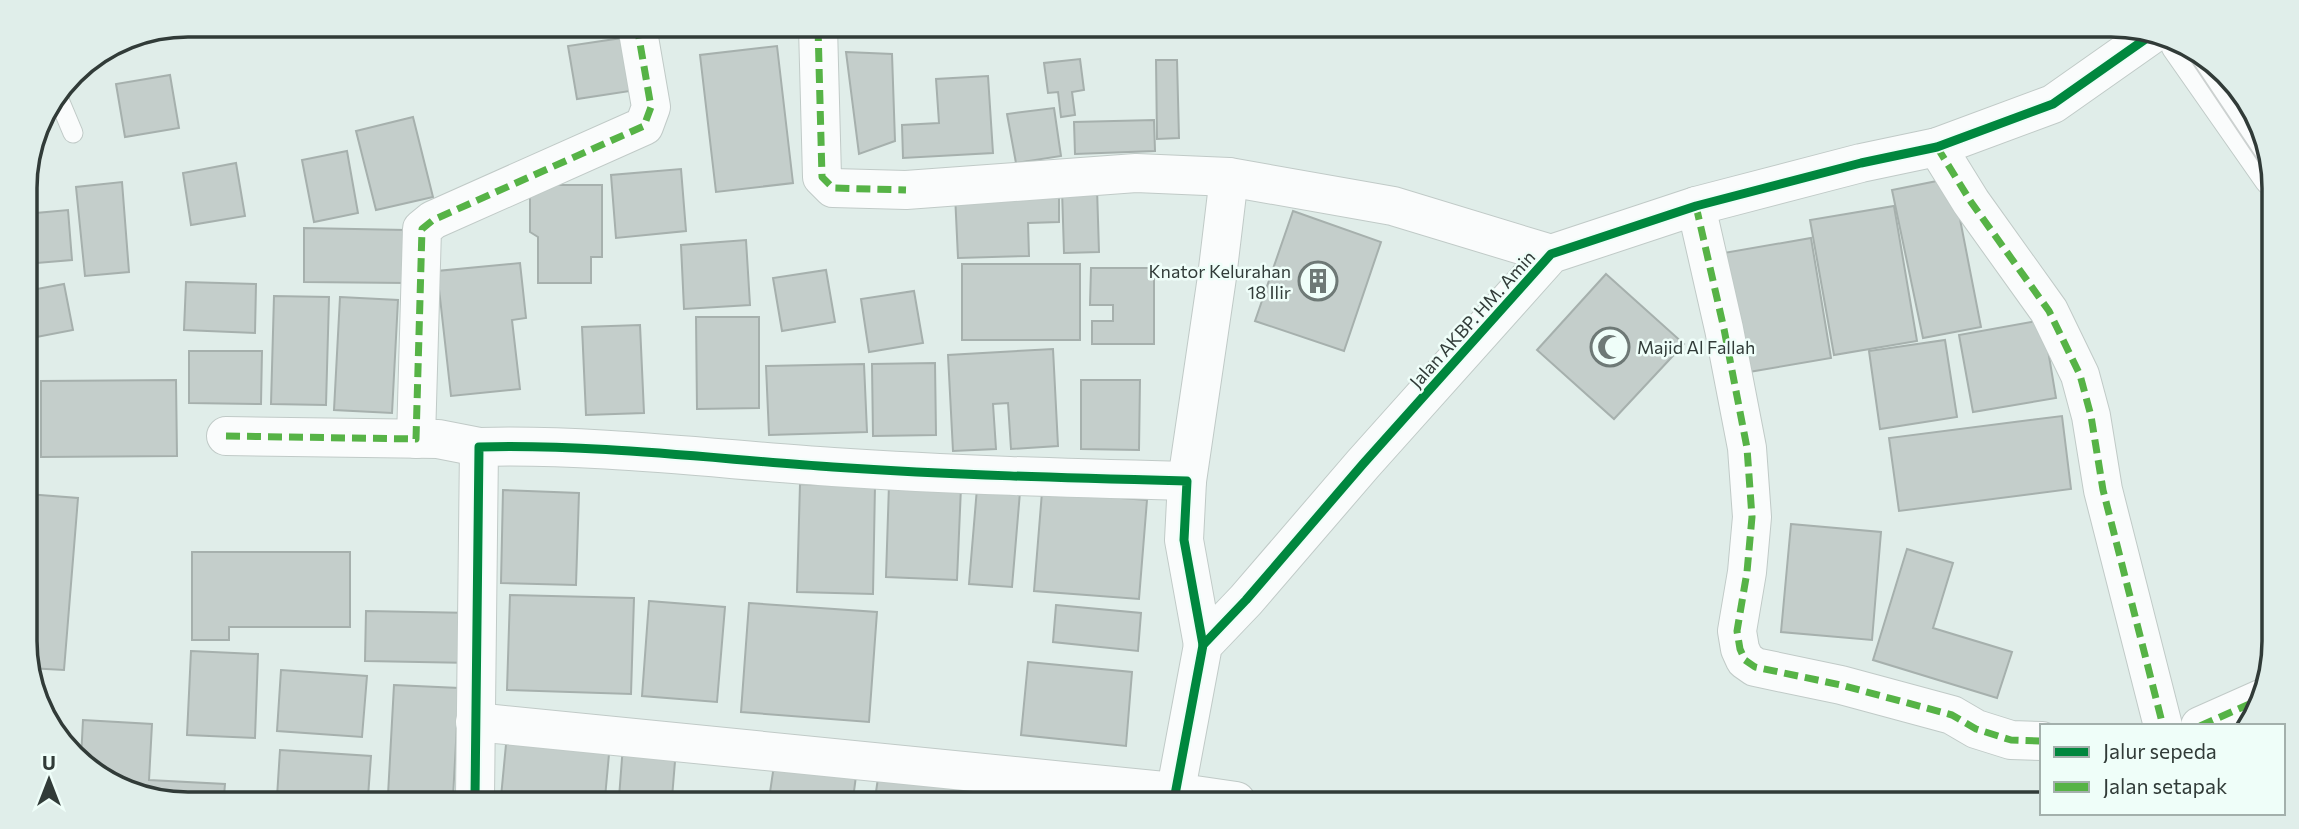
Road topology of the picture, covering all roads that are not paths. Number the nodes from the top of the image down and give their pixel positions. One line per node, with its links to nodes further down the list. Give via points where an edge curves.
1 (639, 37): 13 (main road, via 651,107 644,126 433,220 422,229)
2 (818, 37): 9 (main road, via 822,177 833,188 906,190 1136,173)
3 (2143, 41): 7 (main road, Jalan AKBP. HM. Amin, via 2053,104)
4 (2191, 60): 8 (main road)
5 (61, 105): 6 (lane)
6 (73, 133)
7 (1937, 147): 10 (main road, Jalan AKBP. HM. Amin); 19 (main road, via 2049,311 2080,375 2103,491)
8 (2259, 156)
9 (1229, 177): 11 (main road, via 1393,206); 15 (main road)
10 (1696, 206): 11 (main road, Jalan AKBP. HM. Amin); 21 (main road, via 1746,448 1752,517 1737,631 1745,660 1755,667 1842,685 1952,716 2011,740)
11 (1551, 254): 16 (main road, Jalan AKBP. HM. Amin)
12 (226, 436): 13 (main road)
13 (416, 439): 14 (main road)
14 (479, 447): 15 (main road, via 591,450 949,475); 18 (main road)
15 (1187, 481): 16 (main road, via 1184,540)
16 (1203, 645): 24 (main road)
17 (2248, 705): 20 (main road)
18 (475, 722): 22 (main road); 23 (main road)
19 (2162, 724)
20 (2204, 724)
21 (2040, 741)
22 (475, 792)
23 (1136, 792)
24 (1175, 792)

